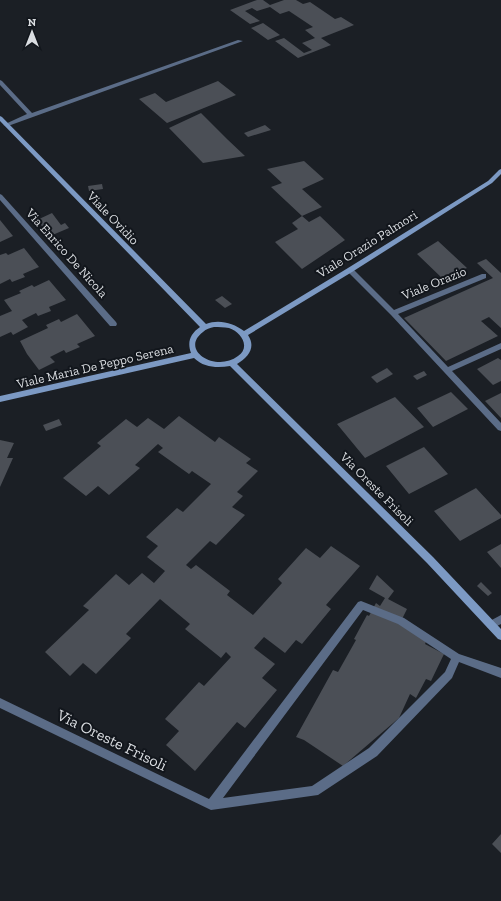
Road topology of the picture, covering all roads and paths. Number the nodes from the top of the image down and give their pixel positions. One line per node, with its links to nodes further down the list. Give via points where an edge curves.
1 (240, 41): 3 (street)
2 (0, 82): 3 (street)
3 (31, 115): 5 (street)
4 (0, 118): 5 (main road, Viale Ovidio)
5 (6, 124): 12 (main road, Viale Ovidio)
6 (501, 171): 8 (main road, Viale Orazio Palmori, via 490,182)
7 (1, 198): 11 (street, Via Enrico De Nicola)
8 (350, 270): 10 (street, Viale Orazio); 13 (main road, Viale Orazio Palmori)
9 (484, 276): 10 (street, Viale Orazio)
10 (393, 313): 17 (street, Viale Orazio)
11 (113, 324)
12 (204, 327): 13 (main road, via 213,324 229,325); 15 (main road, via 196,333 192,341)
13 (244, 334): 16 (main road, via 248,342 246,350)
14 (501, 346): 17 (street)
15 (195, 355): 16 (main road, via 210,364); 18 (main road, Viale Maria De Peppo Serena)
16 (232, 363): 21 (main road, Via Oreste Frisoli)
17 (448, 370): 19 (street, Viale Orazio)
18 (0, 400)
19 (501, 428)
20 (501, 619): 21 (street)
21 (491, 624): 22 (main road, Via Oreste Frisoli)
22 (501, 636)
23 (456, 658): 24 (street); 26 (street, via 449,675 373,752 314,791); 26 (street, via 401,621 361,605)
24 (501, 672)
25 (0, 703): 26 (street, Via Oreste Frisoli)
26 (211, 804)

